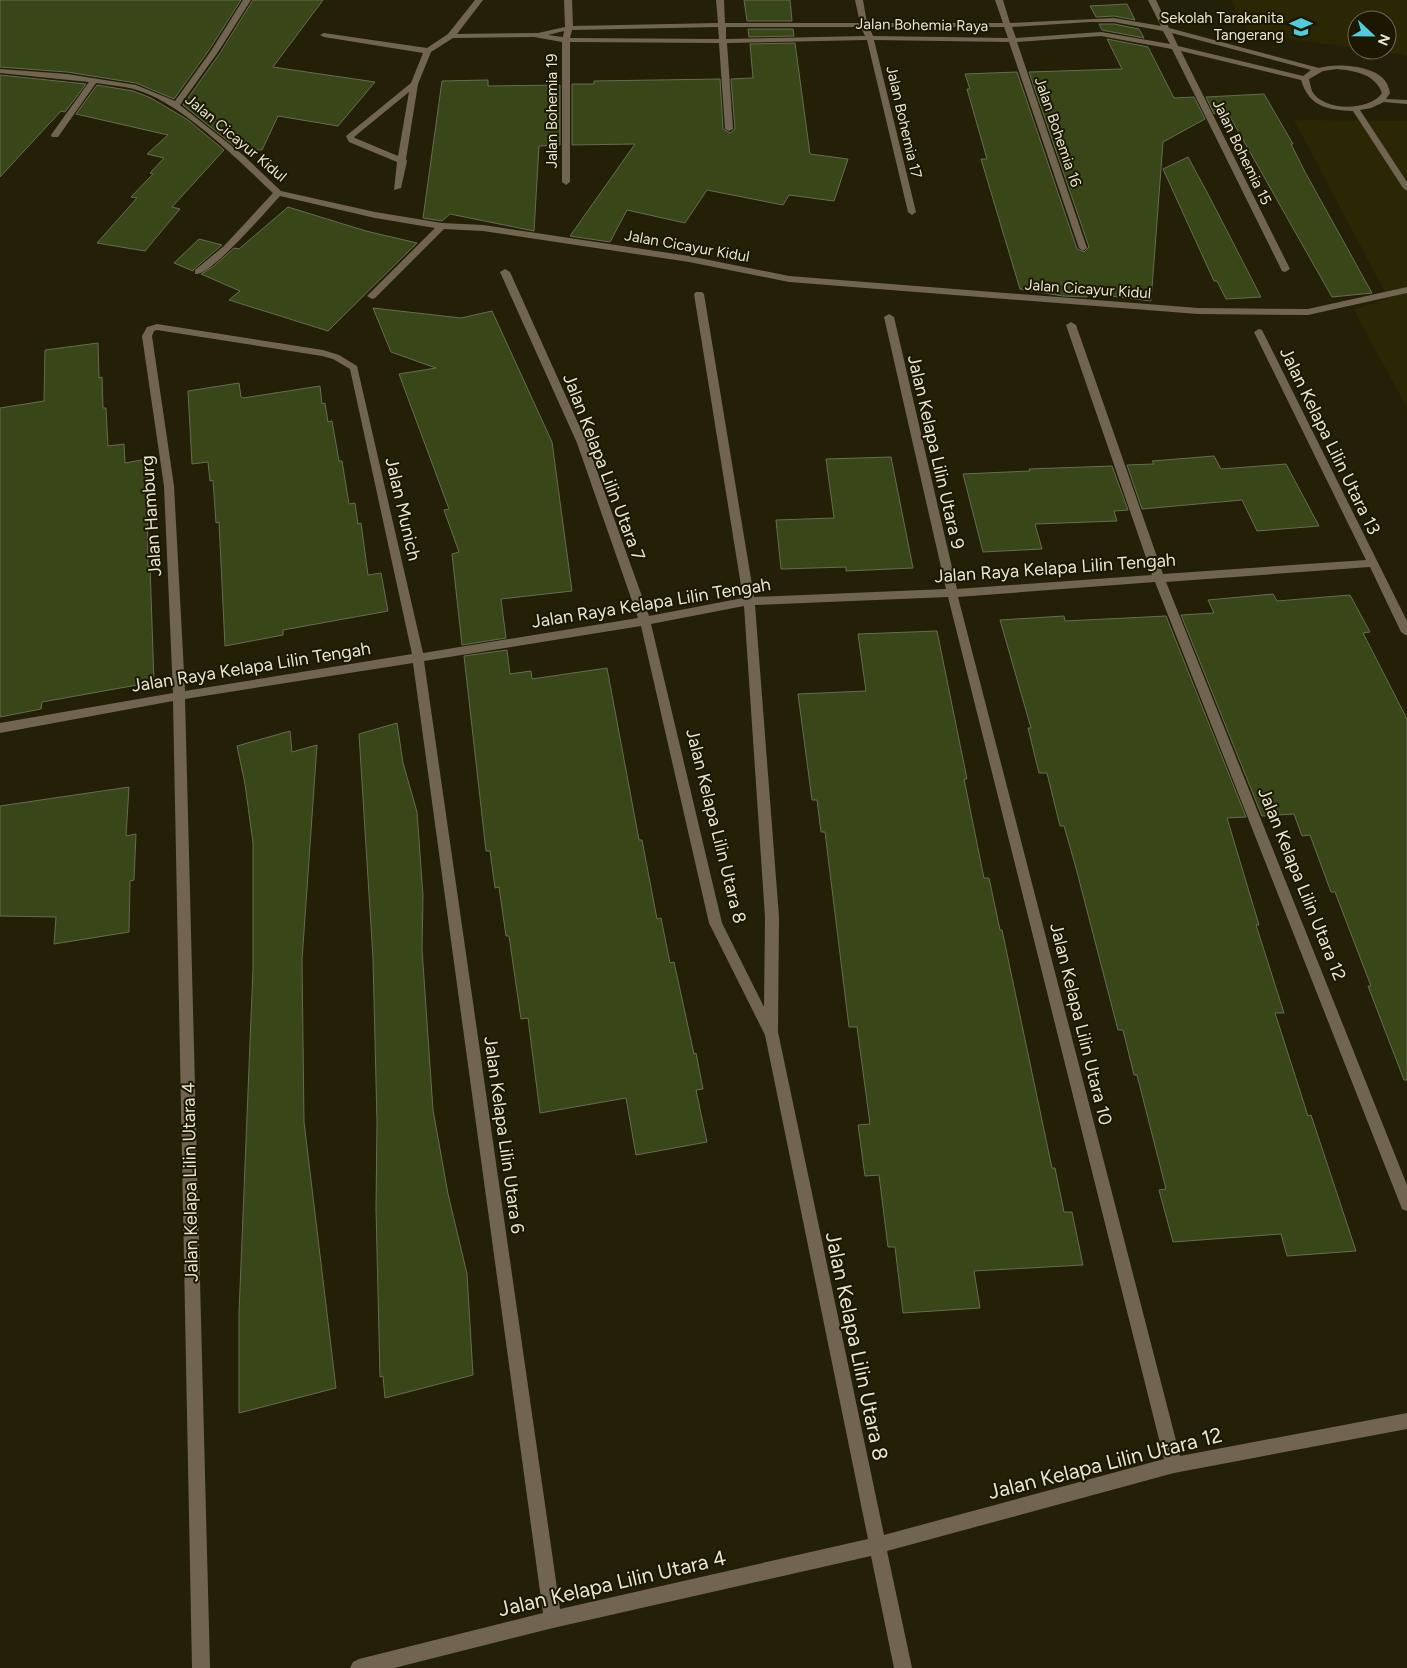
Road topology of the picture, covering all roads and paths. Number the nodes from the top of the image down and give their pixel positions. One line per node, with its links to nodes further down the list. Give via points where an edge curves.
1 (247, 0): 29 (street)
2 (479, 0): 15 (street)
3 (568, 0): 11 (street, Jalan Bohemia 19)
4 (720, 0): 8 (street)
5 (859, 0): 9 (street, Jalan Bohemia 17)
6 (999, 0): 10 (street, Jalan Bohemia 16)
7 (1152, 0): 12 (street, Jalan Bohemia 15)
8 (722, 25): 9 (street, Jalan Bohemia Raya); 11 (street, Jalan Bohemia Raya); 19 (street)
9 (864, 25): 10 (street, Jalan Bohemia Raya); 16 (street, Jalan Bohemia 17)
10 (1008, 25): 12 (street, Jalan Bohemia Raya, via 1114,20); 18 (street, Jalan Bohemia 16)
11 (569, 28): 14 (street, Jalan Bohemia Raya); 17 (street, Jalan Bohemia 19)
12 (1166, 30): 20 (street, Jalan Bohemia 15); 22 (street, Jalan Bohemia Raya)
13 (324, 35): 21 (street)
14 (534, 35): 15 (street, Jalan Bohemia Raya); 17 (street, Jalan Bohemia Raya)
15 (451, 36): 21 (street)
16 (870, 38): 18 (street, Jalan Bohemia Raya); 19 (street, Jalan Bohemia Raya); 38 (street, Jalan Bohemia 17)
17 (566, 40): 19 (street, Jalan Bohemia Raya); 34 (street, Jalan Bohemia 19)
18 (1012, 40): 20 (street, Jalan Bohemia Raya, via 1101,34); 40 (street, Jalan Bohemia 16)
19 (723, 41): 31 (street)
20 (1175, 47): 24 (street, Jalan Bohemia Raya); 41 (street, Jalan Bohemia 15)
21 (428, 51): 26 (street)
22 (1319, 70): 24 (street); 27 (street, via 1344,68 1370,74 1387,87)
23 (0, 71): 25 (street, Jalan Cicayur Kidul)
24 (1305, 79): 30 (street, via 1309,93 1317,100)
25 (94, 80): 29 (street, Jalan Cicayur Kidul, via 136,87); 32 (street)
26 (414, 84): 33 (street); 33 (street, via 350,136 352,140)
27 (1387, 101): 28 (street); 30 (street, via 1380,106)
28 (1407, 102)
29 (176, 105): 37 (street, Jalan Cicayur Kidul)
30 (1356, 110): 36 (street)
31 (729, 129)
32 (55, 136)
33 (403, 161): 35 (street)
34 (566, 182)
35 (397, 188)
36 (1407, 188)
37 (278, 193): 39 (street, Jalan Cicayur Kidul); 42 (street, via 227,248)
38 (912, 212)
39 (442, 226): 44 (street, Jalan Cicayur Kidul, via 532,235 688,259 789,279 1188,310 1308,312); 46 (street)
40 (1083, 248)
41 (1285, 269)
42 (198, 272)
43 (505, 272): 55 (street, Jalan Kelapa Lilin Utara 7, via 582,443)
44 (1407, 290)
45 (699, 294): 54 (street)
46 (372, 296)
47 (889, 317): 53 (street, Jalan Kelapa Lilin Utara 9)
48 (1071, 325): 52 (street, Jalan Kelapa Lilin Utara 12)
49 (1259, 332): 51 (street, Jalan Kelapa Lilin Utara 13)
50 (354, 368): 57 (street, Jalan Munich); 58 (street, Jalan Hamburg, via 323,353 157,327 150,329 147,336 169,486)
51 (1372, 563): 52 (street, Jalan Raya Kelapa Lilin Tengah); 56 (street, Jalan Kelapa Lilin Utara 13)
52 (1159, 578): 53 (street, Jalan Raya Kelapa Lilin Tengah); 61 (street, Jalan Kelapa Lilin Utara 12)
53 (952, 593): 54 (street, Jalan Raya Kelapa Lilin Tengah); 63 (street, Jalan Kelapa Lilin Utara 10)
54 (749, 601): 55 (street, Jalan Raya Kelapa Lilin Tengah); 60 (street, Jalan Kelapa Lilin Utara 8, via 772,917)
55 (645, 621): 57 (street, Jalan Raya Kelapa Lilin Tengah); 60 (street, Jalan Kelapa Lilin Utara 8, via 716,923)
56 (1407, 632)
57 (418, 657): 58 (street, Jalan Raya Kelapa Lilin Tengah); 65 (street, Jalan Kelapa Lilin Utara 6)
58 (179, 696): 59 (street, Jalan Raya Kelapa Lilin Tengah); 66 (street, Jalan Kelapa Lilin Utara 4)
59 (0, 728)
60 (770, 1032): 64 (street, Jalan Kelapa Lilin Utara 8)
61 (1407, 1204)
62 (1407, 1421): 63 (street, Jalan Kelapa Lilin Utara 12)
63 (1174, 1465): 64 (street, Jalan Kelapa Lilin Utara 12)
64 (876, 1546): 65 (street, Jalan Kelapa Lilin Utara 4); 68 (street, Jalan Kelapa Lilin Utara 8)
65 (553, 1619): 67 (street, Jalan Kelapa Lilin Utara 4)
66 (201, 1668)
67 (358, 1668)
68 (903, 1668)

